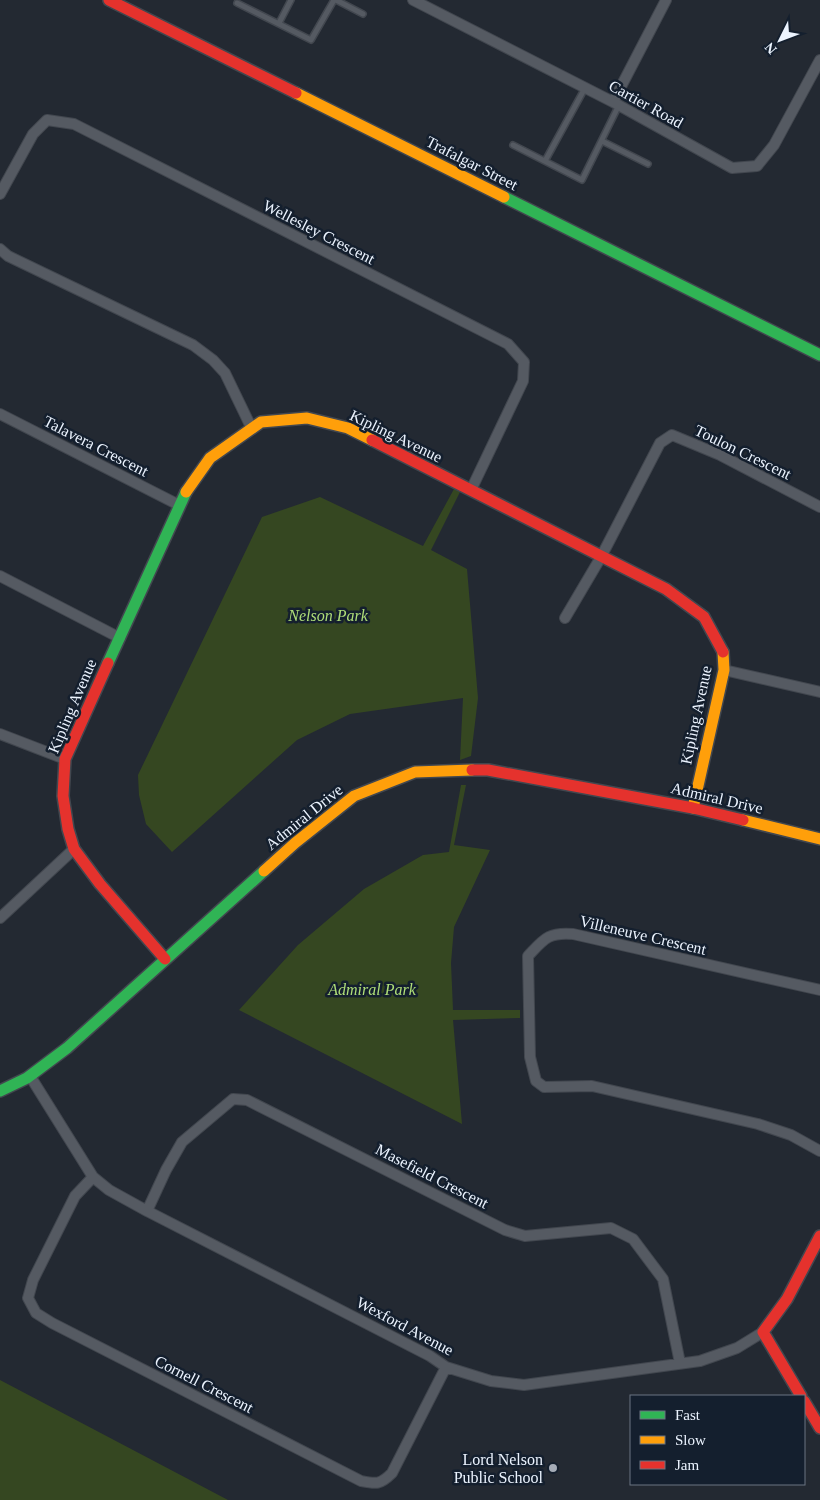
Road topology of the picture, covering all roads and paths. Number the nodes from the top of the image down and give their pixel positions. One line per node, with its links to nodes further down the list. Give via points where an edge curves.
1 (111, 0): 18 (street, Trafalgar Street)
2 (291, 0): 8 (lane)
3 (335, 0): 7 (lane); 8 (lane, via 311,40)
4 (413, 0): 10 (street, Cartier Road)
5 (666, 0): 11 (street)
6 (236, 3): 8 (lane)
7 (364, 14)
8 (279, 23)
9 (820, 60): 11 (street, Cartier Road, via 774,146 757,166 732,168)
10 (585, 88): 11 (street, Cartier Road); 14 (lane)
11 (616, 104): 12 (lane)
12 (602, 140): 14 (lane, via 582,180); 15 (lane)
13 (513, 146): 14 (lane)
14 (545, 161)
15 (648, 164)
16 (0, 194): 21 (street, Wellesley Crescent, via 33,134 47,120 74,124 508,344 524,362 523,382)
17 (0, 249): 20 (street, via 8,256 193,345 225,373)
18 (820, 355)
19 (0, 414): 22 (street, Talavera Crescent)
20 (252, 429): 21 (street, Kipling Avenue, via 261,422 308,418 348,428); 22 (street, Kipling Avenue, via 210,458)
21 (471, 490): 24 (street, Kipling Avenue)
22 (179, 505): 27 (street, Kipling Avenue)
23 (820, 507): 24 (street, Toulon Crescent, via 720,455 672,435 660,443)
24 (601, 557): 26 (street); 28 (street, Kipling Avenue, via 666,589 704,617 723,650)
25 (0, 576): 27 (street)
26 (565, 618)
27 (120, 638): 31 (street, Kipling Avenue)
28 (724, 670): 29 (street); 32 (street, Kipling Avenue)
29 (820, 692)
30 (0, 734): 31 (street)
31 (65, 759): 34 (street, Kipling Avenue, via 62,796)
32 (693, 808): 33 (street, Admiral Drive); 36 (street, Admiral Drive, via 488,770 415,772 354,796 295,843)
33 (820, 839)
34 (74, 848): 35 (street); 36 (street, Kipling Avenue, via 100,884)
35 (0, 918)
36 (165, 959): 38 (street, Admiral Drive, via 67,1048)
37 (820, 990): 40 (street, Villeneuve Crescent, via 573,934 560,933 546,938 528,956 530,1057 536,1081 544,1087 592,1086 758,1124 791,1135)
38 (30, 1076): 39 (street, Admiral Drive); 41 (street, Wexford Avenue)
39 (0, 1091)
40 (820, 1151)
41 (92, 1177): 42 (street, Wexford Avenue); 46 (street, Cornell Crescent, via 75,1196 33,1280 28,1298 36,1313 52,1323 361,1481 377,1484 392,1473)
42 (147, 1211): 45 (street, Masefield Crescent, via 182,1142 233,1100 247,1100 505,1230 525,1236 611,1228 633,1239 663,1279); 46 (street, Wexford Avenue)
43 (820, 1236): 44 (street, Wexford Avenue, via 787,1299)
44 (763, 1332): 45 (street, Wexford Avenue, via 737,1348 700,1361); 47 (street)
45 (680, 1364): 46 (street, Wexford Avenue, via 524,1385 491,1381)
46 (446, 1367)
47 (800, 1395)
48 (805, 1403): 49 (street)
49 (820, 1428)

